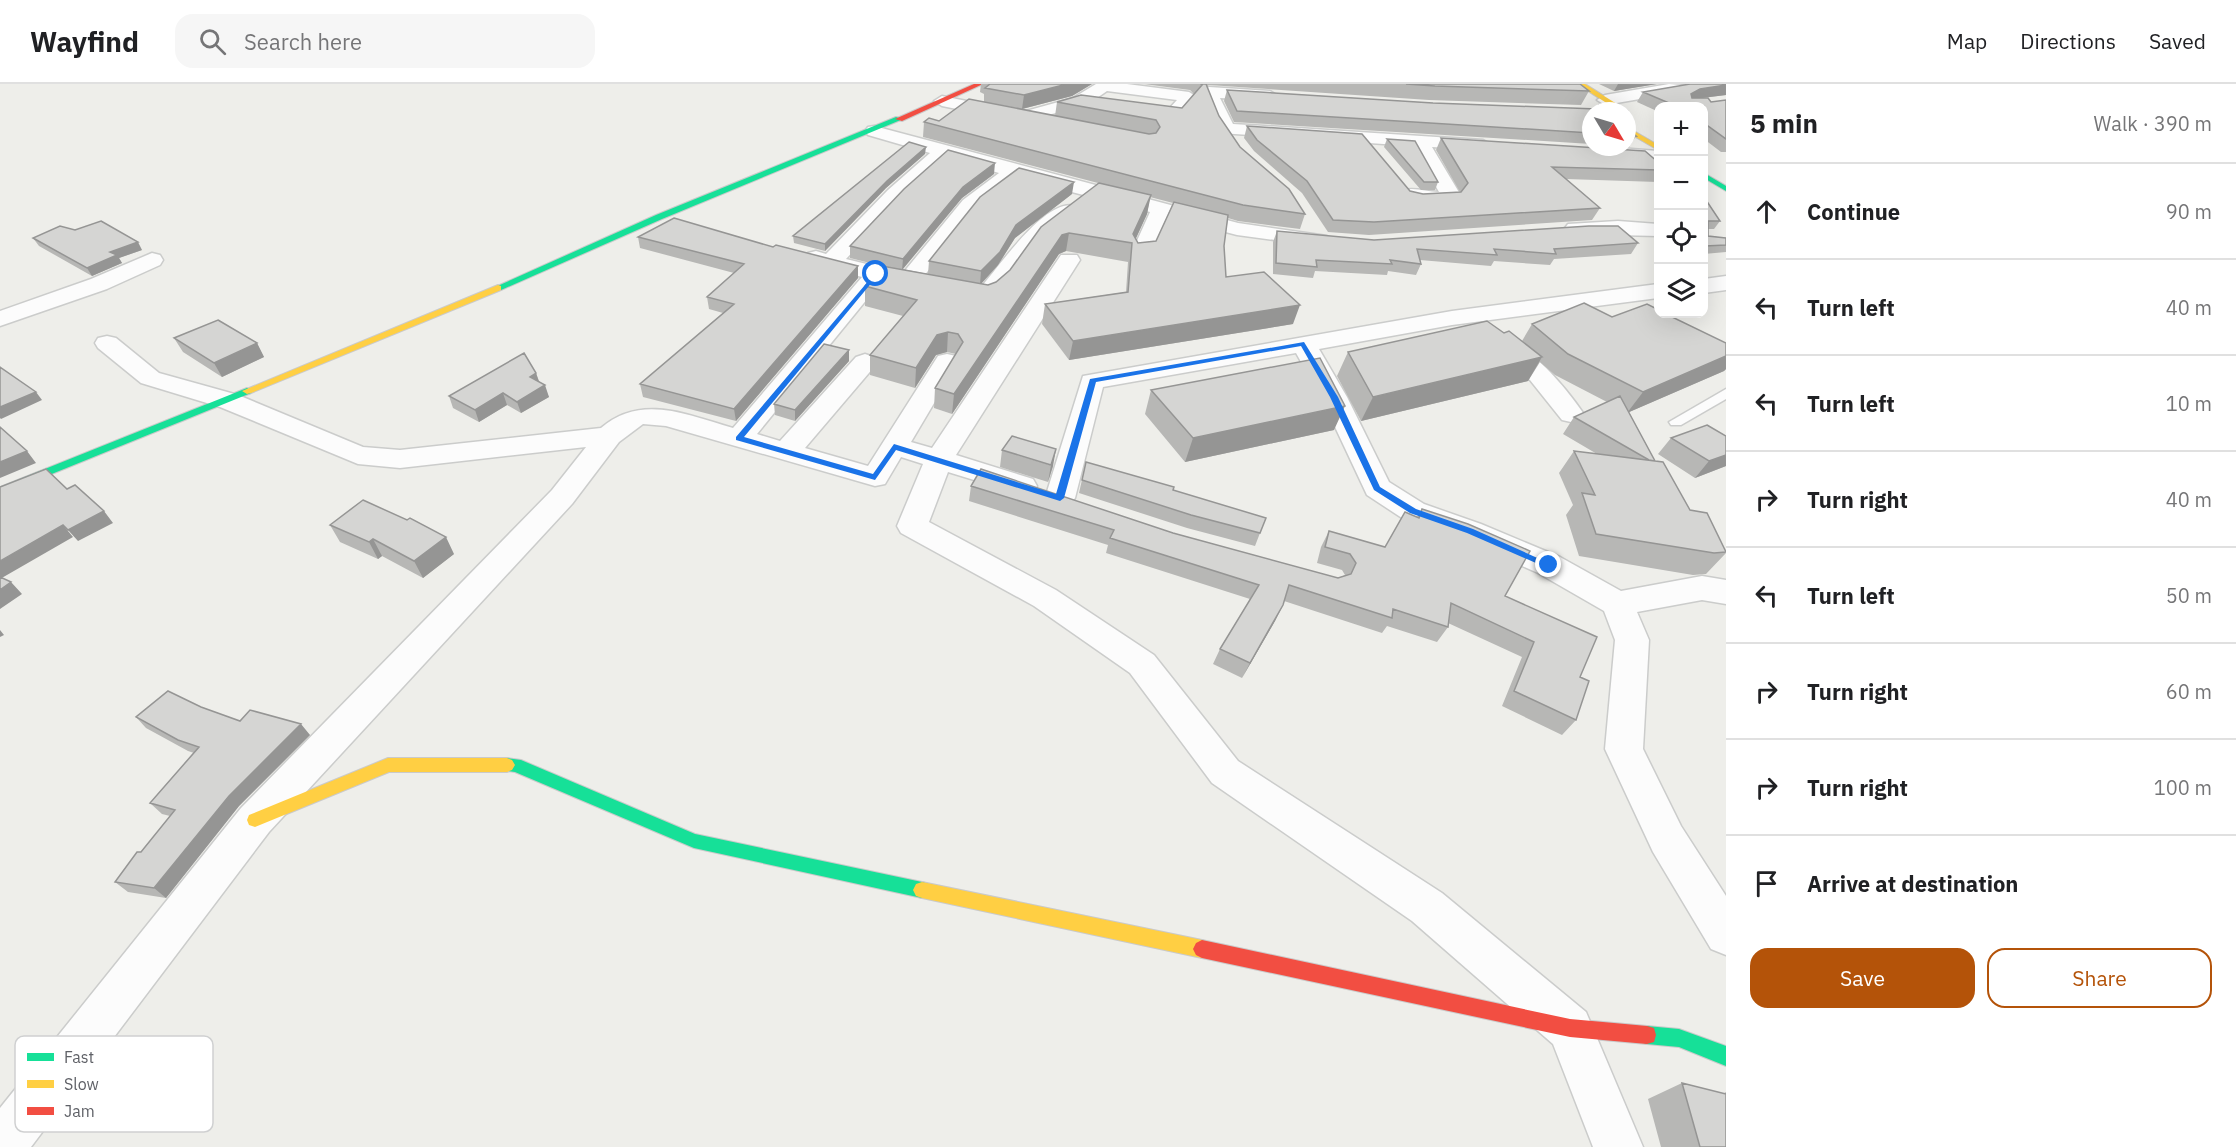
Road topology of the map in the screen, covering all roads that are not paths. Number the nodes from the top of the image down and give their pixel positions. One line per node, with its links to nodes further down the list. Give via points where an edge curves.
1 (980, 84): 5 (street)
2 (1639, 84): 6 (street)
3 (1689, 86): 10 (street)
4 (1209, 88): 7 (street); 15 (street)
5 (947, 90): 11 (street); 17 (street)
6 (1577, 92): 9 (street)
7 (1290, 98)
8 (1079, 102): 8 (street, via 1172,116 1189,97 1104,86); 11 (street)
9 (1595, 102)
10 (1615, 102)
11 (1021, 117): 14 (street)
12 (1636, 120): 16 (street)
13 (1636, 123): 20 (street)
14 (1067, 126)
15 (1226, 129): 18 (street); 22 (street)
16 (1654, 129)
17 (874, 131): 23 (street); 34 (street)
18 (1364, 137): 19 (street); 24 (street)
19 (1419, 141): 21 (street); 29 (street, via 1450,194 1448,198 1414,198)
20 (1654, 143)
21 (1503, 146)
22 (1239, 148)
23 (942, 152): 27 (street); 42 (street, via 895,194)
24 (1378, 155)
25 (1636, 155): 26 (street)
26 (1654, 156)
27 (1014, 171): 31 (street); 44 (street, via 970,204)
28 (1708, 178): 30 (street)
29 (1400, 180)
30 (1726, 189)
31 (1091, 192): 32 (street); 44 (street, via 1024,245 986,295)
32 (1161, 210): 33 (street, via 1237,229 1330,241); 39 (street)
33 (1304, 216)
34 (659, 217): 35 (street); 57 (street)
35 (694, 226)
36 (1550, 230): 37 (street, via 1618,227)
37 (1654, 231)
38 (797, 253): 42 (street)
39 (1142, 254)
40 (152, 260): 51 (street, via 99,284)
41 (1069, 260): 64 (street)
42 (831, 262): 43 (street)
43 (876, 274): 44 (street); 61 (street)
44 (910, 279)
45 (1726, 283): 46 (street)
46 (1708, 285)
47 (1654, 292): 48 (street)
48 (1605, 298): 49 (street); 50 (street)
49 (1466, 316): 53 (street); 58 (street, via 1539,375)
50 (1646, 317)
51 (0, 319)
52 (107, 343): 57 (street, via 150,378)
53 (1304, 344): 64 (street, via 1092,381 1070,502); 67 (street, via 1377,488 1413,511 1549,565)
54 (947, 361): 62 (street)
55 (865, 362): 63 (street)
56 (1726, 393): 59 (lane)
57 (229, 401): 60 (street, via 358,455 400,459); 65 (street)
58 (1571, 414)
59 (1676, 422)
60 (609, 436): 61 (street, via 631,418 644,414); 68 (street, via 562,497)
61 (739, 438): 63 (street)
62 (894, 446): 63 (street, via 875,477); 64 (street)
63 (786, 452)
64 (939, 459): 70 (street, via 912,526 1046,598 1142,664 1225,772 1427,907)
65 (0, 491)
66 (1726, 592): 67 (street, via 1702,588)
67 (1617, 604): 69 (street, via 1632,640 1624,749 1667,839)
68 (255, 820): 70 (street, via 388,765 516,765 694,841); 71 (street)
69 (1726, 934)
70 (1570, 1028): 72 (street, via 1679,1038); 75 (street)
71 (87, 1036)
72 (1726, 1056)
73 (15, 1128): 74 (street)
74 (0, 1147)
75 (1618, 1147)

